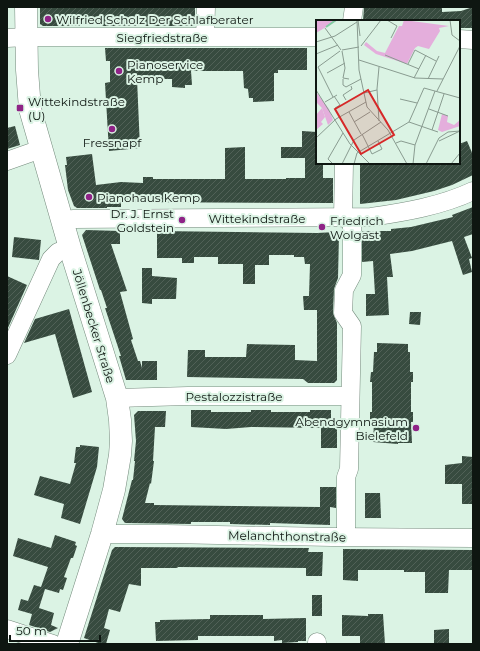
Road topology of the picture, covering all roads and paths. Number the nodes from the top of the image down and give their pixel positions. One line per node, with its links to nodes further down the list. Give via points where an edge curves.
1 (26, 7): 5 (main road, Jöllenbecker Straße)
2 (206, 7): 6 (street)
3 (354, 7): 4 (street)
4 (352, 20)
5 (17, 37): 6 (street, Siegfriedstraße); 10 (main road, Jöllenbecker Straße, via 30,109)
6 (205, 37): 7 (street, Siegfriedstraße)
7 (316, 37)
8 (460, 39): 9 (street)
9 (473, 40)
10 (41, 149): 11 (street); 15 (main road, Jöllenbecker Straße)
11 (7, 161)
12 (344, 164): 14 (street)
13 (473, 192): 14 (street, Wittekindstraße, via 404,212 371,217)
14 (348, 217): 15 (street, Wittekindstraße, via 73,219); 18 (street, via 352,275 344,290 343,313 352,326)
15 (62, 222): 16 (main road, Jöllenbecker Straße)
16 (70, 248): 17 (street, via 58,252 51,259); 19 (main road, Jöllenbecker Straße)
17 (7, 355)
18 (350, 396): 19 (street, Pestalozzistraße); 21 (street)
19 (117, 398): 20 (main road, Jöllenbecker Straße, via 120,455)
20 (102, 534): 21 (street, Melanchthonstraße); 25 (main road, Jöllenbecker Straße)
21 (346, 537): 22 (street, Melanchthonstraße)
22 (473, 538)
23 (7, 629): 24 (street)
24 (53, 644)
25 (67, 644)

